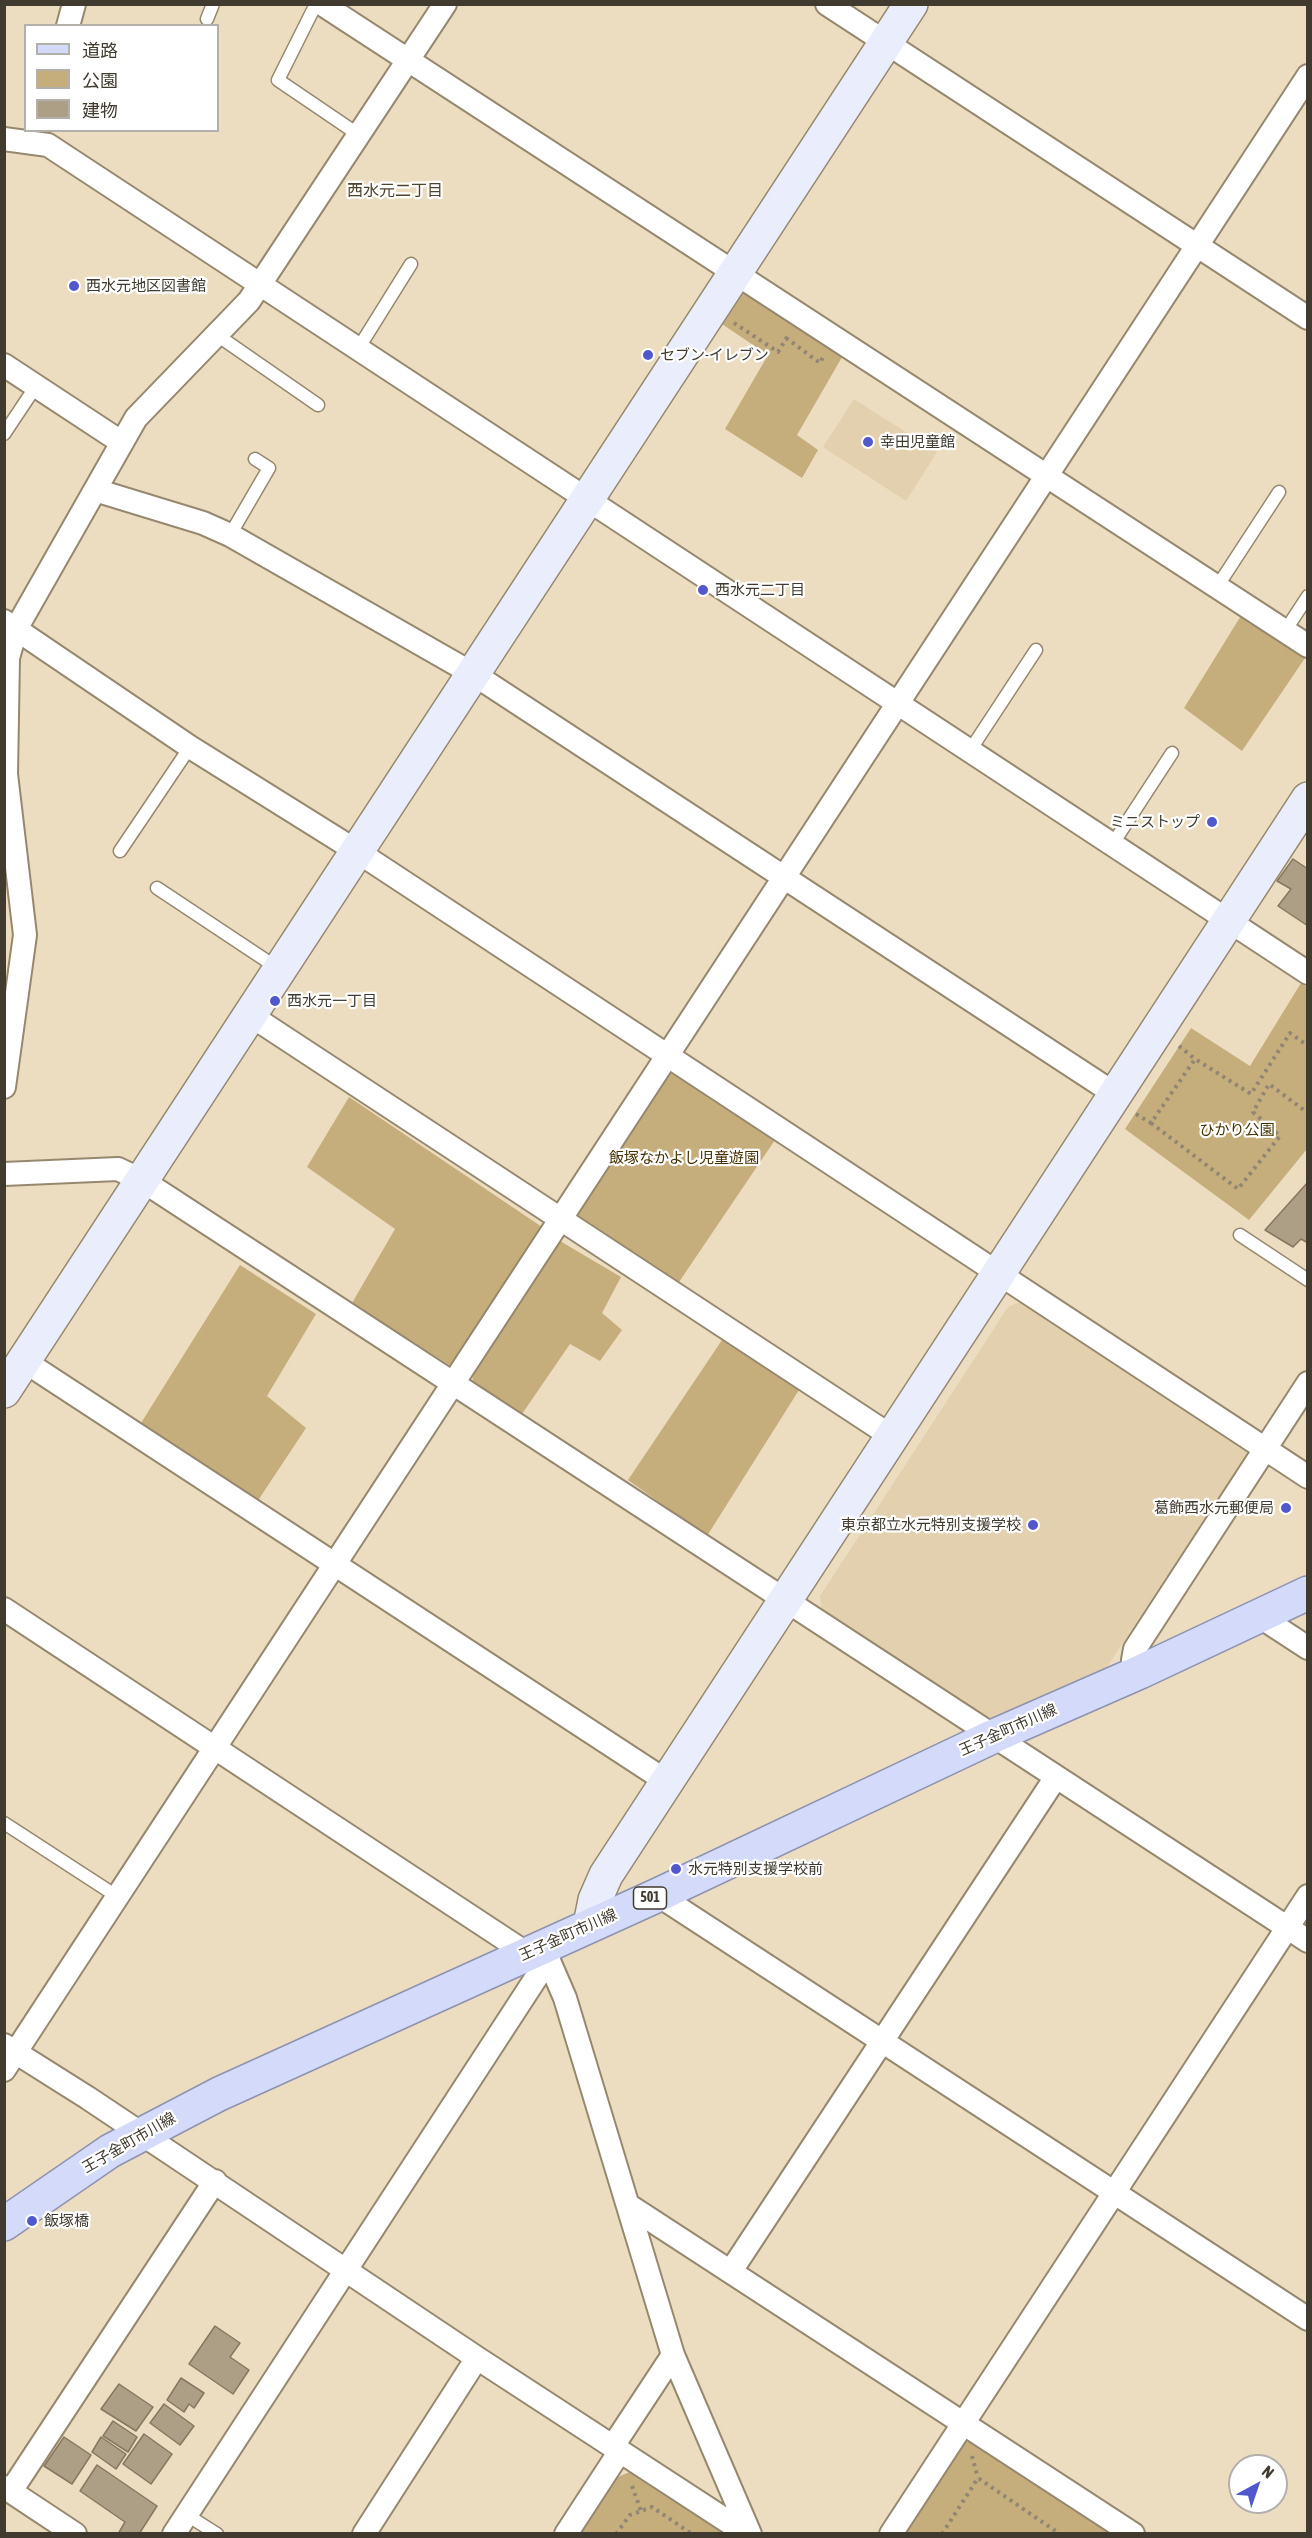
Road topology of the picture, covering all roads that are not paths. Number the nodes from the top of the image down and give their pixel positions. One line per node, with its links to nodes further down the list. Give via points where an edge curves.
1 (74, 4): 9 (street)
2 (213, 4): 8 (lane)
3 (316, 4): 13 (lane, via 278,80)
4 (322, 4): 11 (street)
5 (445, 4): 11 (street)
6 (827, 4): 10 (street)
7 (911, 4): 10 (street)
8 (207, 20)
9 (69, 24)
10 (886, 43): 16 (street); 18 (street)
11 (409, 59): 13 (street); 18 (street)
12 (1308, 76): 16 (street)
13 (359, 135): 19 (street)
14 (34, 136): 15 (street); 19 (street)
15 (4, 139)
16 (1197, 245): 20 (street); 29 (street)
17 (411, 264): 22 (lane)
18 (735, 272): 29 (street); 32 (street)
19 (261, 285): 21 (street); 22 (street)
20 (1308, 318)
21 (217, 335): 25 (lane); 27 (street, via 136,418)
22 (358, 349): 32 (street)
23 (4, 365): 24 (street)
24 (36, 386): 26 (lane); 27 (street)
25 (318, 405)
26 (4, 434)
27 (121, 442): 30 (street)
28 (255, 459): 33 (lane, via 269,468)
29 (1045, 476): 34 (street); 41 (street)
30 (94, 490): 33 (street); 36 (street)
31 (1279, 492): 34 (lane)
32 (586, 500): 40 (street); 41 (street)
33 (230, 535): 40 (street)
34 (1217, 587): 37 (street)
35 (1308, 596): 37 (lane)
36 (10, 625): 42 (street); 46 (street)
37 (1285, 631): 38 (street)
38 (1308, 646)
39 (1036, 650): 43 (lane)
40 (474, 675): 49 (street); 50 (street)
41 (895, 704): 43 (street); 50 (street)
42 (190, 747): 48 (lane); 49 (street)
43 (969, 752): 47 (street)
44 (1172, 753): 47 (lane)
45 (1302, 819): 52 (street)
46 (8, 822): 56 (street, via 25,935)
47 (1112, 845): 52 (street)
48 (120, 851)
49 (358, 852): 53 (street); 57 (street)
50 (783, 876): 57 (street); 59 (street)
51 (157, 888): 53 (lane)
52 (1228, 921): 54 (street); 59 (street)
53 (279, 969): 55 (street)
54 (1308, 973)
55 (250, 1015): 61 (street); 62 (street)
56 (8, 1028): 58 (street)
57 (666, 1056): 62 (street); 64 (street)
58 (4, 1087)
59 (1113, 1097): 64 (street)
60 (4, 1174): 61 (street, via 118,1169)
61 (143, 1181): 66 (street); 67 (street)
62 (561, 1218): 67 (street); 70 (street)
63 (1240, 1235): 65 (lane)
64 (999, 1275): 70 (street); 71 (street)
65 (1308, 1280)
66 (24, 1361): 69 (street); 73 (street)
67 (454, 1383): 73 (street); 75 (street)
68 (1308, 1383): 71 (street)
69 (4, 1391)
70 (891, 1436): 75 (street)
71 (1264, 1448): 72 (street); 79 (street, via 1135,1649 1133,1660)
72 (1308, 1477)
73 (335, 1563): 81 (street); 83 (street)
74 (1308, 1593): 77 (main road, 王子金町市川線 / 501)
75 (786, 1602): 80 (street); 83 (street)
76 (4, 1609): 81 (street)
77 (1259, 1616): 78 (street); 79 (main road, 王子金町市川線 / 501)
78 (1308, 1648)
79 (1140, 1672): 80 (main road, 王子金町市川線 / 501)
80 (994, 1736): 82 (street); 85 (main road, 王子金町市川線 / 501)
81 (216, 1748): 87 (street); 91 (street)
82 (1056, 1777): 89 (street); 92 (street)
83 (666, 1781): 88 (street, via 599,1887)
84 (4, 1823): 87 (lane)
85 (658, 1895): 88 (main road, 王子金町市川線 / 501); 92 (street)
86 (1308, 1896): 89 (street)
87 (118, 1897): 93 (street)
88 (590, 1925): 91 (main road, 王子金町市川線 / 501)
89 (1287, 1927): 90 (street); 96 (street)
90 (1308, 1941)
91 (539, 1952): 94 (main road, 王子金町市川線 / 501, via 219,2094); 97 (street, via 565,1998); 99 (street)
92 (882, 2043): 96 (street); 100 (street)
93 (8, 2056): 94 (street)
94 (141, 2133): 95 (street); 98 (main road, 王子金町市川線 / 501)
95 (215, 2181): 99 (street); 106 (street)
96 (1113, 2192): 101 (street); 104 (street)
97 (628, 2205): 100 (street); 102 (street)
98 (4, 2224)
99 (346, 2270): 103 (street); 107 (street)
100 (731, 2271): 104 (street)
101 (1308, 2319)
102 (673, 2355): 105 (street); 113 (street)
103 (477, 2358): 105 (street); 111 (street)
104 (963, 2424): 114 (street); 115 (street)
105 (616, 2449): 112 (street); 113 (street)
106 (7, 2493): 108 (street)
107 (187, 2515): 109 (street); 110 (lane)
108 (75, 2534)
109 (174, 2534)
110 (217, 2534)
111 (364, 2534)
112 (566, 2534)
113 (748, 2534)
114 (891, 2534)
115 (1132, 2534)

